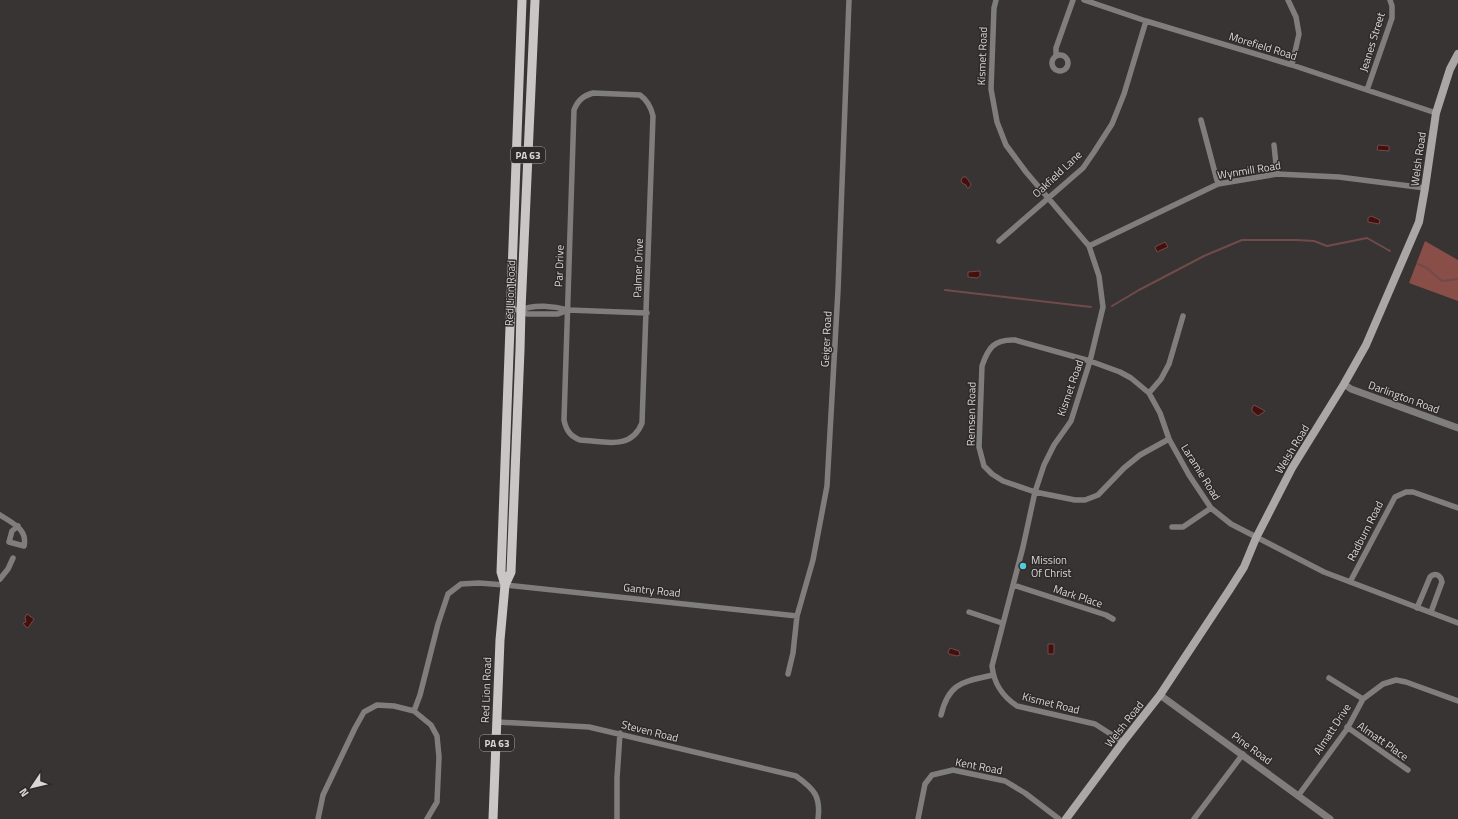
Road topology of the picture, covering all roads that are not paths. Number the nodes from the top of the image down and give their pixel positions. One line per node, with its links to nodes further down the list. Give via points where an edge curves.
1 (522, 0): 24 (main road, Red Lion Road / PA 63)
2 (535, 0): 25 (main road, Red Lion Road / PA 63)
3 (849, 0): 51 (street, Geiger Road, via 838,290 827,486 813,560)
4 (996, 0): 21 (street, Kismet Road, via 991,89 997,122 1006,145)
5 (1073, 0): 11 (street, via 1056,48)
6 (1084, 0): 9 (street, Morefield Road)
7 (1288, 0): 12 (street, via 1300,34)
8 (1390, 0): 13 (street, Jeanes Street, via 1392,18)
9 (1146, 21): 12 (street, Morefield Road); 21 (street, Oakfield Lane, via 1112,124 1083,168)
10 (1458, 54): 15 (main road, Welsh Road, via 1450,69)
11 (1056, 55)
12 (1292, 65): 13 (street, Morefield Road)
13 (1367, 90): 15 (street, Morefield Road)
14 (647, 102): 26 (street, Par Drive, via 640,95 593,93 580,99 574,110); 27 (street, Palmer Drive, via 652,108 653,116)
15 (1436, 113): 20 (main road, Welsh Road)
16 (1201, 120): 19 (street)
17 (1274, 145): 18 (street)
18 (1277, 174): 19 (street, Wynmill Road); 20 (street, Wynmill Road)
19 (1218, 184): 23 (street, Wynmill Road)
20 (1425, 188): 31 (main road, Welsh Road, via 1419,222 1366,345)
21 (1047, 199): 22 (street, Oakfield Lane); 23 (street, Kismet Road)
22 (999, 241)
23 (1088, 246): 30 (street, Kismet Road, via 1099,276 1103,307)
24 (510, 309): 25 (street); 46 (main road, Red Lion Road / PA 63, via 501,572)
25 (521, 310): 26 (street, via 528,307 558,307); 46 (main road, Red Lion Road / PA 63, via 511,572)
26 (568, 310): 27 (street); 34 (street, Par Drive, via 564,420 569,433 580,440 622,442)
27 (647, 313): 34 (street, Palmer Drive, via 642,423)
28 (1183, 316): 32 (street, via 1169,364)
29 (996, 344): 30 (street, Laramie Road, via 1006,339 1015,340); 36 (street, Remsen Road, via 986,354 982,366 979,447 984,466 1003,481)
30 (1090, 361): 32 (street, Laramie Road, via 1120,372); 36 (street, Kismet Road, via 1071,420 1044,465)
31 (1344, 384): 33 (street, Darlington Road, via 1351,389); 42 (main road, Welsh Road, via 1292,468)
32 (1149, 393): 35 (street, Laramie Road, via 1160,413)
33 (1458, 428)
34 (636, 435)
35 (1169, 439): 36 (street, Remsen Road, via 1140,455 1098,495 1085,500 1075,500); 37 (street, Laramie Road, via 1189,475)
36 (1035, 492): 47 (street, Kismet Road)
37 (1212, 508): 41 (street, via 1183,527); 42 (street, Laramie Road, via 1231,524)
38 (1458, 508): 45 (street, Radburn Road, via 1413,492 1401,494 1393,499)
39 (0, 515): 40 (street)
40 (18, 526)
41 (1172, 527)
42 (1256, 538): 45 (street, Laramie Road); 58 (main road, Welsh Road, via 1244,567)
43 (13, 558): 44 (street)
44 (0, 579)
45 (1350, 582): 48 (street, Laramie Road)
46 (505, 585): 51 (street, Gantry Road); 61 (street, Gantry Road, via 461,584 448,594); 63 (main road, Red Lion Road / PA 63, via 499,654)
47 (1013, 585): 52 (street, Mark Place); 53 (street, Kismet Road)
48 (1417, 608): 50 (street, Laramie Road); 50 (street, via 1430,577 1437,575 1442,582)
49 (968, 612): 53 (street)
50 (1431, 612): 54 (street, Laramie Road)
51 (797, 616): 55 (street, Geiger Road)
52 (1113, 619)
53 (1002, 623): 56 (street, Kismet Road, via 992,666)
54 (1458, 623)
55 (788, 674)
56 (993, 675): 62 (street, via 964,682 952,690 944,701); 66 (street, Kismet Road, via 998,689 1017,706 1095,724)
57 (1329, 678): 59 (street)
58 (1160, 695): 66 (main road, Welsh Road); 67 (street, Pine Road)
59 (1363, 699): 60 (street, Almatt Drive, via 1383,684 1396,680); 64 (street, Almatt Drive)
60 (1458, 701)
61 (414, 711): 70 (street, via 377,705 364,712 323,795); 71 (street, via 431,725 437,736 437,802)
62 (941, 715)
63 (498, 722): 65 (street, Steven Road, via 589,727); 72 (main road, Red Lion Road / PA 63)
64 (1347, 727): 68 (street, Almatt Place); 69 (street, Almatt Drive)
65 (620, 734): 73 (street); 74 (street, Steven Road, via 796,776 817,796)
66 (1124, 742): 77 (main road, Welsh Road)
67 (1242, 754): 69 (street, Pine Road); 78 (street)
68 (1408, 770)
69 (1298, 796): 79 (street, Pine Road)
70 (318, 819)
71 (427, 819)
72 (493, 819)
73 (617, 819)
74 (818, 819)
75 (918, 819): 76 (street, Kent Road, via 925,784 932,775 953,770 1005,781)
76 (1058, 819)
77 (1066, 819)
78 (1194, 819)
79 (1330, 819)

